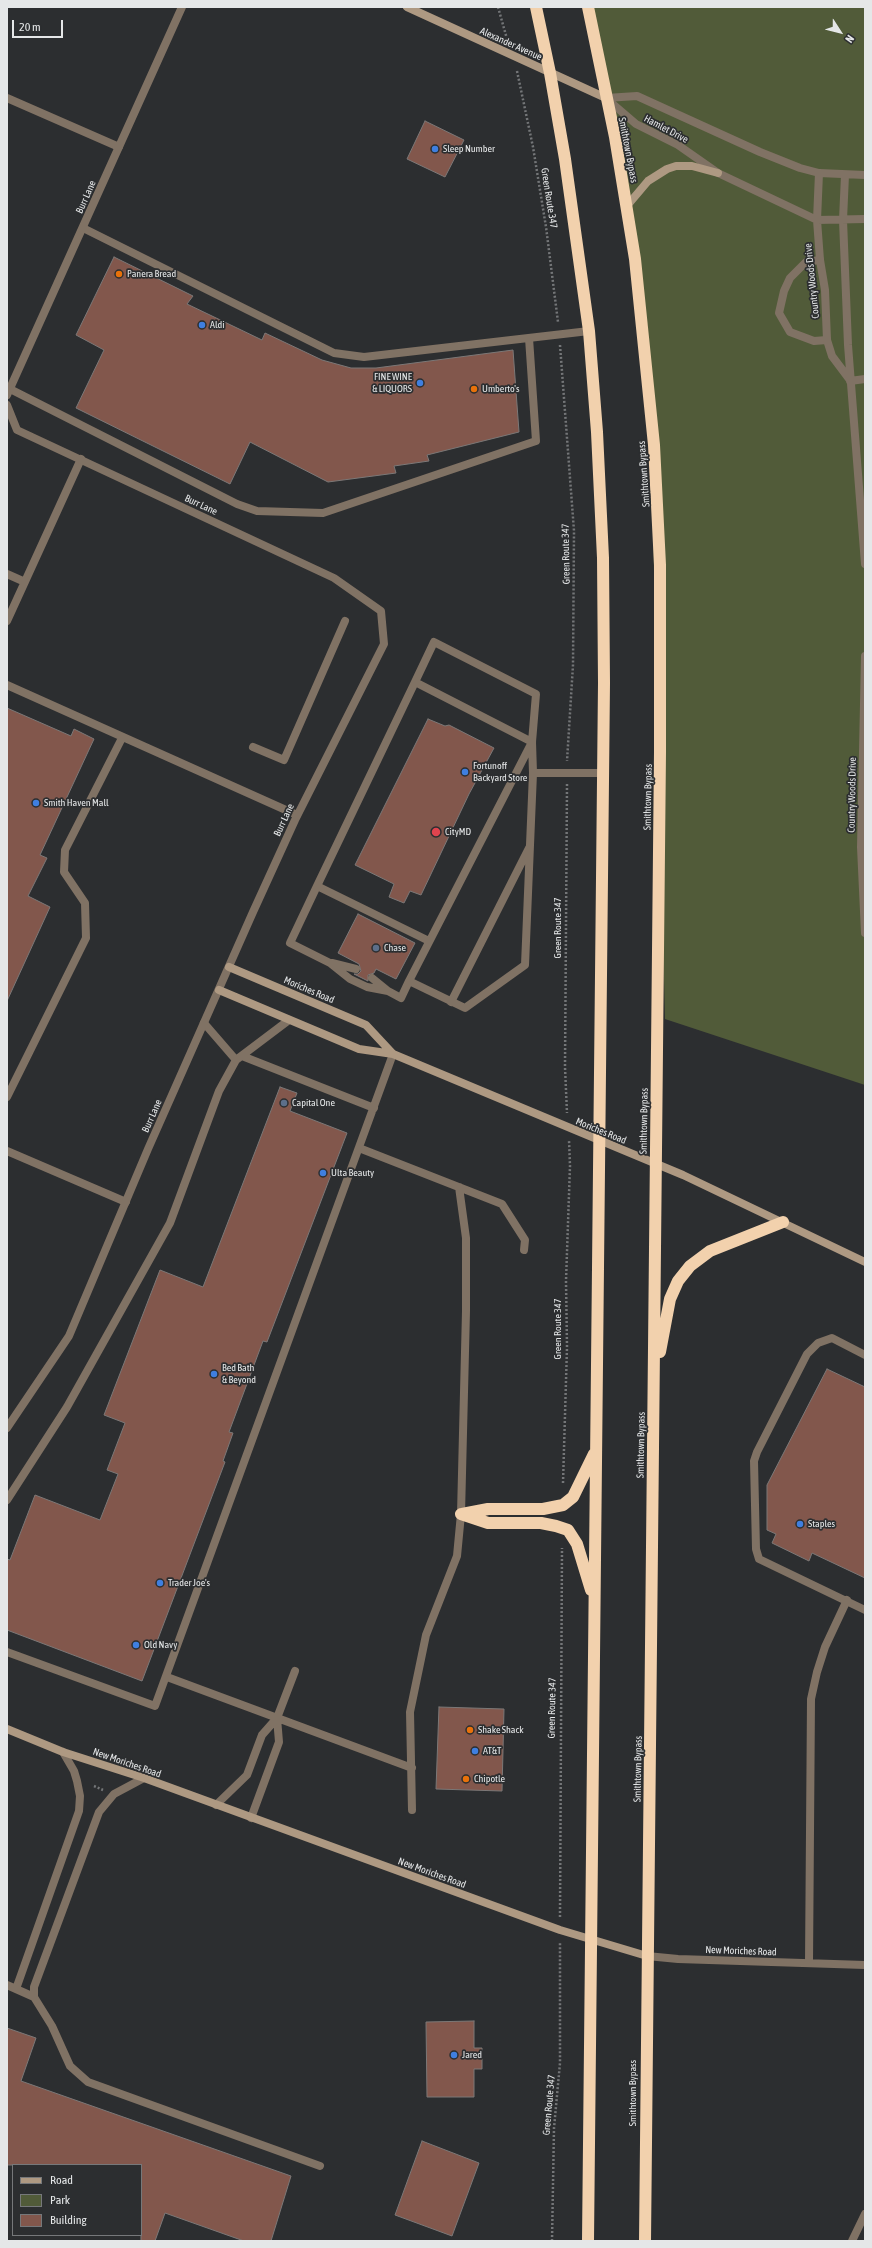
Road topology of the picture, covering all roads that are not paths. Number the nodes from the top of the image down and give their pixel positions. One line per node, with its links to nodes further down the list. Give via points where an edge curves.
1 (182, 7): 8 (street, Burr Lane)
2 (408, 7): 5 (main road, Alexander Avenue)
3 (536, 7): 5 (highway)
4 (588, 7): 7 (highway, Smithtown Bypass)
5 (550, 73): 7 (main road, Alexander Avenue); 19 (highway)
6 (7, 98): 8 (street)
7 (606, 98): 9 (street, Hamlet Drive, via 636,124 678,145); 10 (street, Hamlet Drive, via 637,96 766,155); 13 (highway, Smithtown Bypass)
8 (119, 147): 17 (street, Burr Lane)
9 (718, 173): 13 (main road, via 692,166 667,169 648,181); 15 (street, Hamlet Drive)
10 (819, 173): 11 (street, Hamlet Drive); 15 (street, Country Woods Drive)
11 (845, 175): 12 (street, Hamlet Drive); 16 (street)
12 (865, 175)
13 (626, 207): 62 (highway, Smithtown Bypass, via 648,377 660,565 661,716)
14 (865, 219): 16 (street, Hamlet Drive)
15 (816, 220): 16 (street, Hamlet Drive); 18 (street, Country Woods Drive)
16 (843, 220): 23 (street)
17 (83, 228): 20 (street, via 334,353 364,357); 24 (street, Burr Lane)
18 (820, 260): 21 (street, Country Woods Drive, via 825,290); 21 (street, via 806,262 790,278 779,313 790,332 814,342)
19 (589, 331): 20 (street); 39 (highway, via 603,558)
20 (529, 338): 24 (street, via 536,441 324,513 258,511 238,504)
21 (827, 340): 23 (street, Country Woods Drive, via 832,356)
22 (865, 379): 23 (street)
23 (850, 381): 27 (street)
24 (8, 392)
25 (7, 405): 26 (street, Burr Lane, via 17,430)
26 (81, 460): 29 (street); 40 (street, Burr Lane, via 334,578 381,611 384,644)
27 (865, 564)
28 (7, 574): 29 (street)
29 (25, 582): 30 (street)
30 (7, 621)
31 (345, 621): 37 (street, via 284,760)
32 (865, 656): 43 (street, Country Woods Drive, via 861,846)
33 (415, 682): 36 (street); 36 (street, via 434,642 536,694); 42 (street)
34 (7, 685): 35 (street)
35 (122, 738): 40 (street); 57 (street, via 66,850 64,872 85,903 86,938)
36 (532, 742): 38 (street); 44 (street)
37 (253, 747)
38 (533, 773): 39 (street); 41 (street)
39 (603, 773): 59 (highway)
40 (297, 815): 46 (street, Burr Lane)
41 (530, 845): 52 (street); 52 (street, via 525,965 465,1008)
42 (318, 886): 44 (street); 45 (street, via 290,943)
43 (865, 933)
44 (429, 941): 49 (street)
45 (330, 963): 47 (street); 51 (street, via 350,979 367,987)
46 (229, 968): 50 (street, Burr Lane); 55 (main road, Moriches Road, via 366,1025)
47 (356, 969)
48 (372, 978): 51 (street)
49 (409, 981): 51 (street, via 401,998); 52 (street)
50 (219, 990): 53 (main road, Moriches Road); 54 (street, Burr Lane)
51 (388, 992)
52 (451, 1002)
53 (289, 1020): 55 (main road, Moriches Road, via 359,1049); 56 (street)
54 (204, 1023): 56 (street); 64 (street, Burr Lane)
55 (393, 1054): 58 (street); 59 (main road, Moriches Road)
56 (239, 1058): 58 (street); 72 (street, via 219,1091 170,1222 67,1407)
57 (7, 1097)
58 (374, 1108): 60 (street)
59 (599, 1141): 62 (main road, Moriches Road); 71 (highway)
60 (359, 1148): 63 (street); 79 (street)
61 (7, 1151): 64 (street)
62 (656, 1164): 65 (main road, Moriches Road); 69 (highway, Smithtown Bypass)
63 (459, 1187): 66 (street, via 502,1204 525,1240); 73 (street, via 466,1238)
64 (126, 1202): 70 (street, Burr Lane, via 69,1336)
65 (783, 1222): 67 (main road, Moriches Road); 69 (highway, via 710,1251 683,1273 669,1304)
66 (524, 1250)
67 (865, 1262)
68 (865, 1355): 74 (street, via 832,1338 818,1343 807,1354 754,1461 756,1549 759,1559)
69 (654, 1385): 89 (highway, Smithtown Bypass)
70 (7, 1428)
71 (596, 1450): 73 (highway, via 573,1497 563,1504 543,1509 488,1509); 75 (highway)
72 (7, 1500)
73 (460, 1514): 75 (highway, via 488,1523 542,1523 568,1530 577,1544); 83 (street, via 457,1556 426,1635 410,1712)
74 (847, 1600): 76 (street); 90 (street, via 826,1647 811,1699)
75 (594, 1602): 88 (highway)
76 (865, 1610)
77 (7, 1652): 79 (street, via 155,1706)
78 (295, 1671): 80 (street)
79 (167, 1677): 80 (street)
80 (277, 1718): 83 (street); 85 (street, via 262,1735 247,1775); 87 (street, via 279,1742)
81 (7, 1729): 82 (main road, New Moriches Road)
82 (63, 1752): 84 (main road, New Moriches Road); 93 (street, via 77,1781 79,1811)
83 (412, 1768): 86 (street)
84 (144, 1778): 85 (main road, New Moriches Road); 94 (street, via 114,1794 99,1812 34,1987)
85 (216, 1805): 87 (main road, New Moriches Road)
86 (412, 1810)
87 (252, 1818): 88 (main road, New Moriches Road)
88 (590, 1940): 89 (main road, New Moriches Road); 96 (highway)
89 (648, 1956): 90 (street, New Moriches Road); 100 (highway, Smithtown Bypass)
90 (809, 1963): 91 (street, New Moriches Road)
91 (865, 1965)
92 (7, 1985): 93 (street)
93 (16, 1989): 94 (street)
94 (34, 1996): 95 (street, via 52,2026 70,2066 88,2082)
95 (320, 2166)
96 (588, 2204): 98 (highway); 99 (highway)
97 (865, 2214): 101 (street)
98 (580, 2241)
99 (588, 2241)
100 (645, 2241)
101 (852, 2241)

